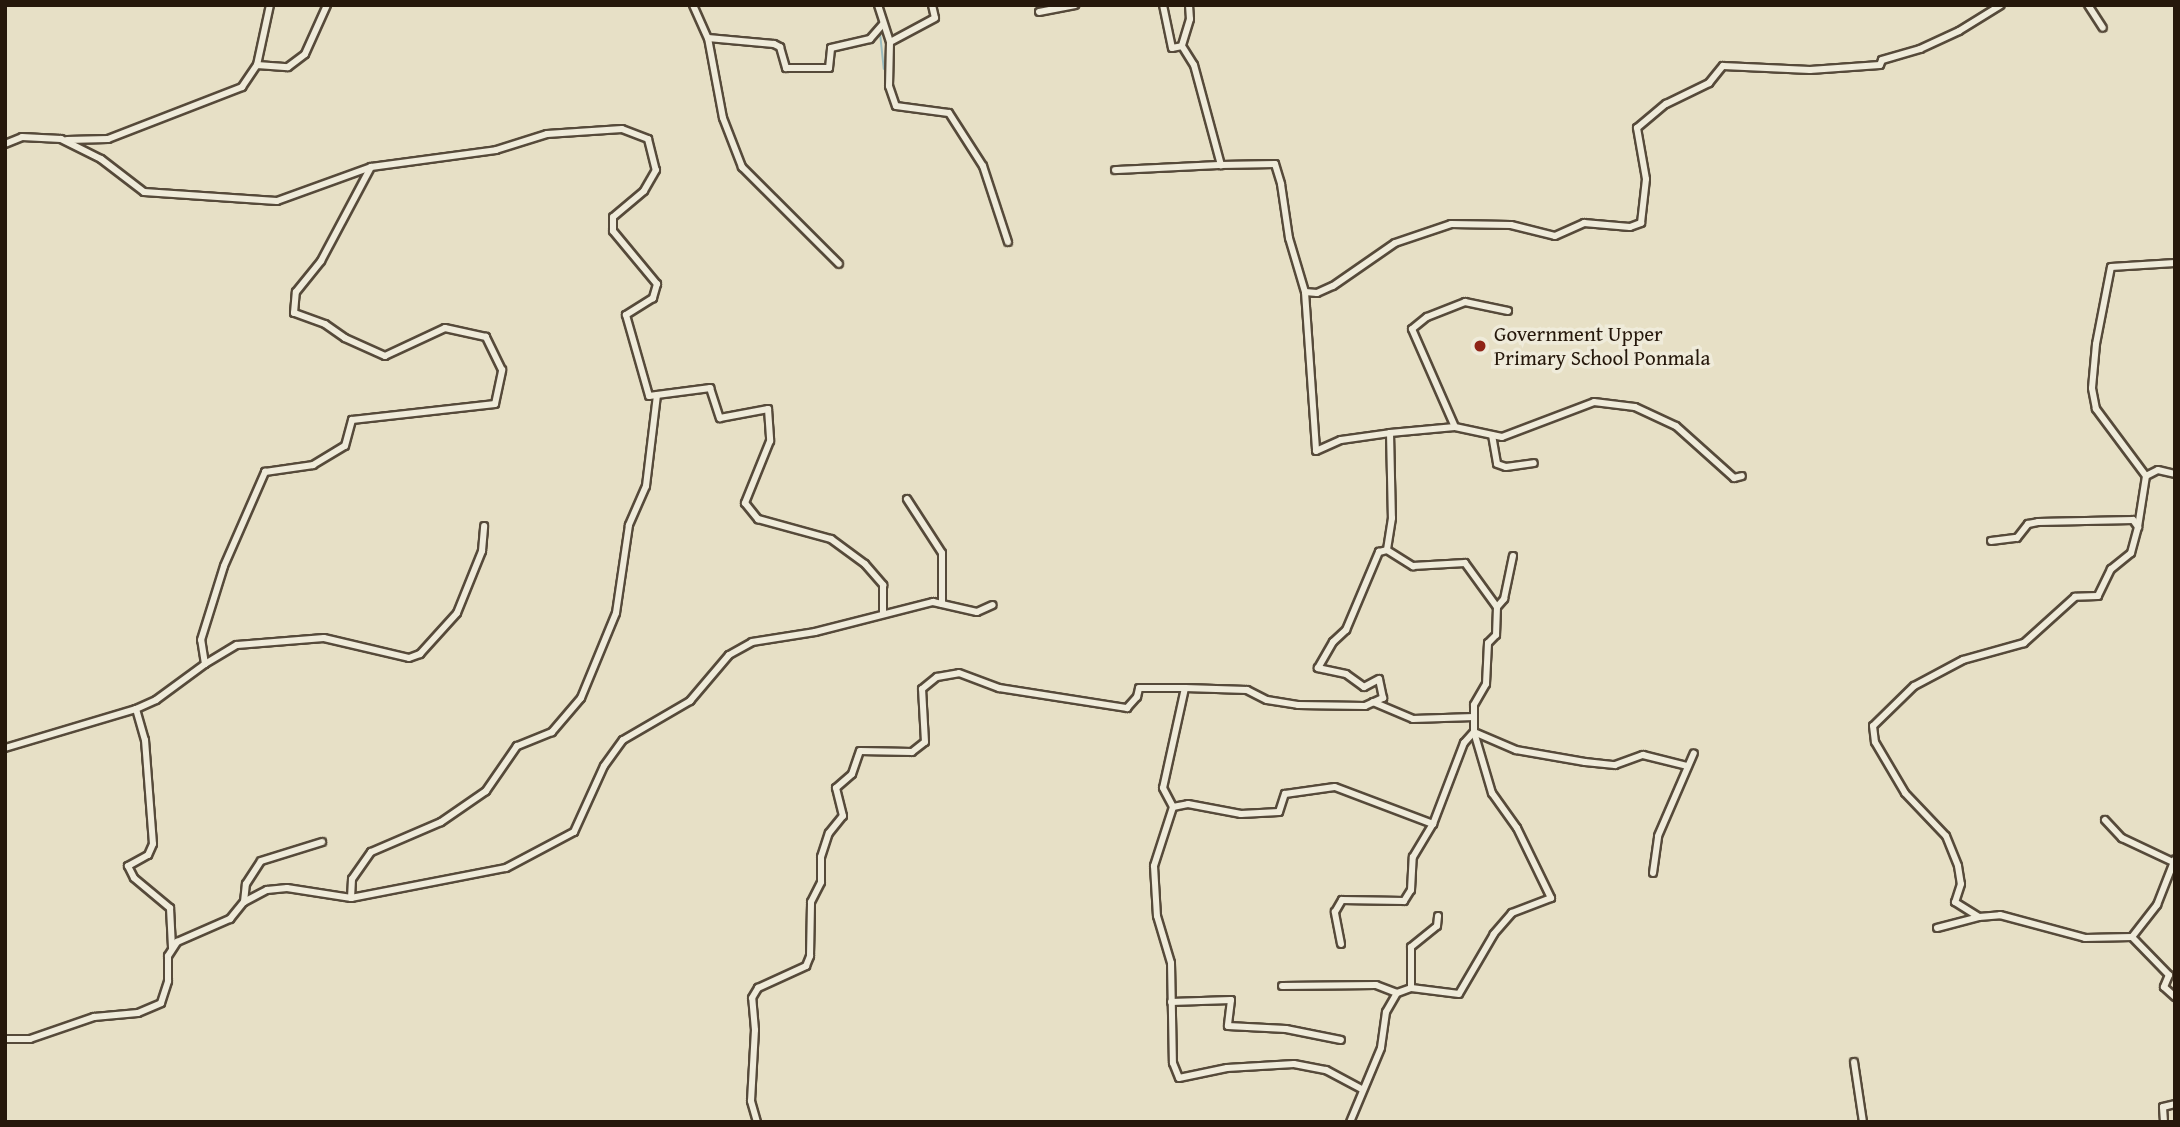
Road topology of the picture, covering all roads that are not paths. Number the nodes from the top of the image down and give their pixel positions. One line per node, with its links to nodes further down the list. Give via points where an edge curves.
1 (270, 5): 17 (street)
2 (327, 5): 17 (street, via 305,54 288,67)
3 (693, 5): 14 (street)
4 (878, 5): 12 (street)
5 (932, 5): 15 (street, via 935,18)
6 (1075, 5): 11 (street)
7 (1163, 5): 16 (street, via 1172,48)
8 (1189, 5): 16 (street)
9 (2001, 5): 26 (street, via 1959,31 1920,50 1882,60 1880,65 1810,70 1723,66 1709,83 1666,104 1637,128 1646,179 1641,223 1630,227 1584,223 1555,236 1511,225 1451,224 1395,243 1325,290)
10 (2088, 5): 13 (street)
11 (1039, 12)
12 (883, 24): 14 (street, via 870,39 831,48 830,68 786,68 780,47 774,44); 15 (street)
13 (2103, 28)
14 (708, 38): 25 (street, via 723,118 742,167)
15 (890, 42): 23 (street, via 889,86 896,106 949,113 983,166)
16 (1182, 46): 20 (street, via 1194,65)
17 (257, 65): 18 (street, via 242,88 195,107 108,139)
18 (61, 139): 19 (street, via 22,137); 21 (street, via 101,159 144,192 277,201)
19 (5, 144)
20 (1221, 165): 22 (street); 26 (street, via 1275,164)
21 (371, 167): 28 (street, via 496,150 547,134 622,129 648,139 656,170 644,191 613,217 613,230 657,284 653,298 626,314 649,396); 46 (street, via 321,261 296,292 294,313 326,324 385,356 445,328 486,337 502,370 495,404 352,420 345,446 313,465 265,472 215,595 201,640)
22 (1115, 170)
23 (1008, 242)
24 (2175, 263): 35 (street, via 2111,267 2096,344 2092,388 2096,409)
25 (839, 264)
26 (1305, 292): 30 (street, via 1316,451 1341,440)
27 (1508, 311): 29 (street, via 1465,302 1412,329)
28 (657, 395): 45 (street, via 710,388 720,418 768,409 770,441 745,503 758,519 831,539 865,564 883,585); 61 (street, via 646,486 629,525 616,613 581,698 552,732 517,746 486,791 441,822 371,852 352,879)
29 (1455, 427): 30 (street); 31 (street)
30 (1390, 433): 40 (street, via 1392,518)
31 (1492, 435): 32 (street, via 1497,464); 34 (street, via 1503,437 1539,426 1594,402 1635,407 1675,426 1734,478)
32 (1534, 463)
33 (2175, 474): 35 (street, via 2158,470)
34 (1742, 476)
35 (2146, 476): 38 (street)
36 (906, 499): 42 (street, via 942,553)
37 (484, 526): 46 (street, via 482,551 457,613 420,654 409,658 324,638 237,645)
38 (2138, 527): 39 (street, via 2133,520 2038,522 2028,524 2017,538); 64 (street, via 2131,553 2111,569 2098,596 2075,597 2024,643 1964,660 1914,686 1873,726 1875,742 1902,780 1905,793 1946,836 1961,884 1955,902)
39 (1991, 541)
40 (1387, 551): 44 (street, via 1413,566 1465,563); 48 (street, via 1379,552 1346,630 1318,668 1346,674 1364,687 1379,679 1383,698)
41 (1513, 556): 44 (street, via 1504,599)
42 (942, 604): 43 (street, via 977,612); 45 (street)
43 (993, 606)
44 (1497, 607): 50 (street, via 1496,635 1488,643 1486,684 1474,705)
45 (883, 613): 61 (street, via 815,632 776,635 729,655 690,701 623,740 604,766 574,832 524,860 444,882)
46 (205, 664): 49 (street)
47 (1185, 688): 48 (street, via 1247,690 1285,704 1365,706); 55 (street, via 1163,788); 79 (street, via 1139,688 1138,697 1127,708 999,688 959,673 937,677 922,689 925,741 912,752 860,751 852,774 836,788 843,816 829,833 821,857 823,870 811,902 806,966 758,988 752,998 751,1101)
48 (1373, 702): 50 (street, via 1413,719)
49 (136, 709): 52 (street); 68 (street, via 145,740 153,844 148,855 128,866 134,878 170,908)
50 (1474, 717): 51 (street)
51 (1474, 732): 54 (street, via 1516,750 1585,762 1615,765 1643,755); 57 (street, via 1464,743); 70 (street, via 1492,793 1517,828 1550,898 1513,913 1494,934 1459,994)
52 (5, 748)
53 (1694, 753): 54 (street)
54 (1687, 766): 60 (street, via 1658,836)
55 (1173, 807): 57 (street, via 1188,804 1241,814 1279,811 1285,794 1335,787); 73 (street, via 1154,866 1157,916 1171,963)
56 (2105, 820): 59 (street, via 2122,838)
57 (1433, 824): 67 (street, via 1413,857 1411,890 1404,901 1337,904)
58 (322, 842): 62 (street, via 261,861 246,884)
59 (2174, 860): 66 (street, via 2157,905)
60 (1653, 873)
61 (351, 898): 62 (street, via 287,888 267,890)
62 (244, 902): 68 (street, via 230,919)
63 (1438, 916): 70 (street, via 1437,926 1411,947)
64 (1983, 916): 65 (street); 66 (street, via 2085,938)
65 (1937, 928)
66 (2132, 937): 72 (street, via 2169,975 2164,987)
67 (1341, 944)
68 (172, 948): 74 (street, via 161,1003 138,1013 94,1017 30,1039)
69 (1282, 986): 71 (street, via 1376,985)
70 (1411, 988): 71 (street)
71 (1397, 993): 77 (street, via 1386,1013 1381,1048)
72 (2175, 997)
73 (1171, 1002): 75 (street, via 1231,1000 1228,1026 1286,1028); 77 (street, via 1173,1063 1179,1078 1227,1068 1294,1065 1326,1070)
74 (5, 1039)
75 (1341, 1040)
76 (1854, 1062): 81 (street)
77 (1361, 1089): 80 (street)
78 (2175, 1104): 82 (street, via 2163,1107)
79 (757, 1122)
80 (1350, 1122)
81 (1863, 1122)
82 (2164, 1122)

